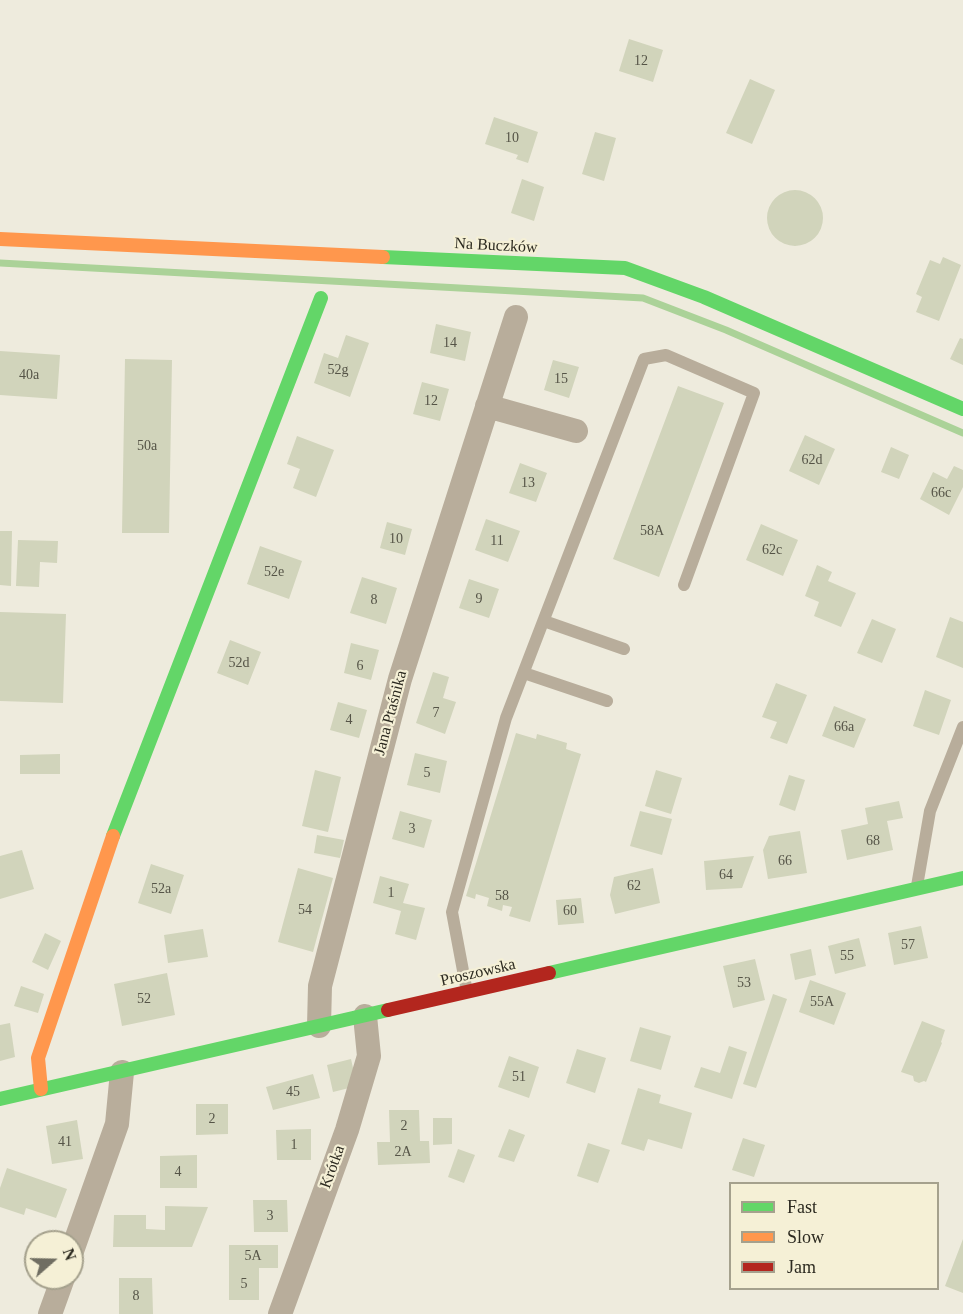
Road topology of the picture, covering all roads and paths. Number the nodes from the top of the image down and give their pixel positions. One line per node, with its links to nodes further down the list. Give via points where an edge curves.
1 (0, 239): 5 (street, Na Buczków, via 625,268 704,297)
2 (321, 298): 19 (street, via 104,859 38,1058)
3 (516, 317): 4 (street, Jana Ptaśnika)
4 (487, 406): 6 (street); 17 (street, Jana Ptaśnika, via 400,679 320,986)
5 (963, 408)
6 (576, 431)
7 (684, 585): 8 (lane, via 754,393 666,355 644,359)
8 (543, 621): 9 (lane); 10 (lane)
9 (624, 648)
10 (524, 673): 11 (lane); 15 (lane, via 506,718 452,912)
11 (607, 701)
12 (963, 727): 14 (lane, via 930,811)
13 (963, 878): 14 (street, Proszowska)
14 (916, 888): 15 (street, Proszowska)
15 (467, 993): 16 (street, Proszowska)
16 (365, 1016): 17 (street, Proszowska); 24 (street, Krótka, via 369,1056)
17 (319, 1026): 18 (street, Proszowska)
18 (122, 1072): 19 (street, Proszowska); 21 (street, via 117,1124)
19 (41, 1089): 20 (street, Proszowska)
20 (0, 1099)
21 (79, 1230)
22 (59, 1290): 23 (street)
23 (50, 1314)
24 (280, 1314)

